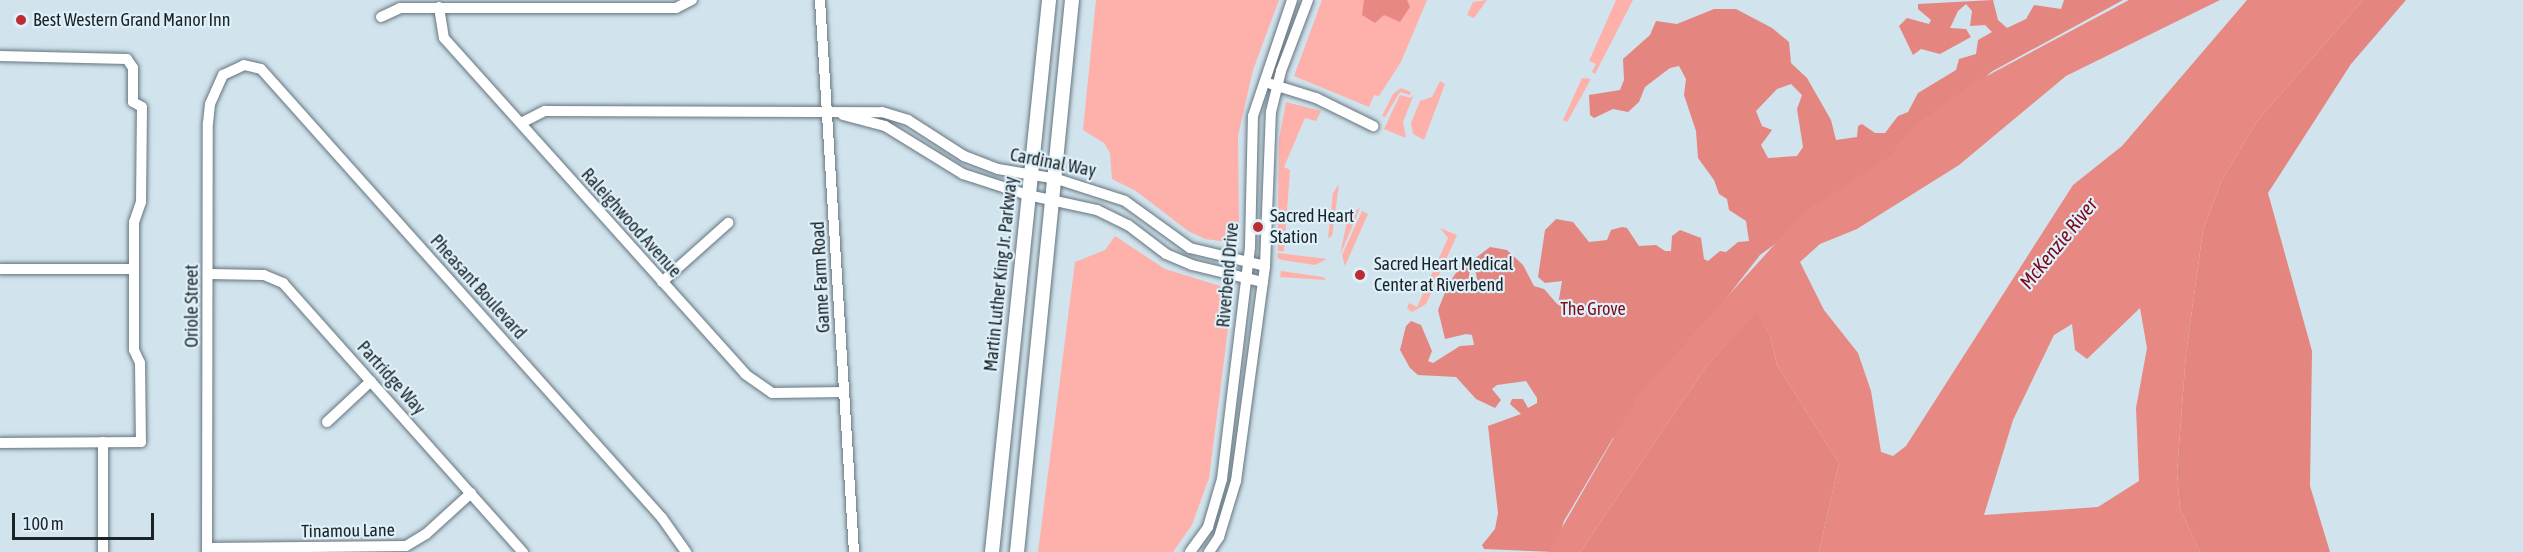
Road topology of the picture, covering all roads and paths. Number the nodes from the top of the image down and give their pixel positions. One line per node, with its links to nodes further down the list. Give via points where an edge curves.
1 (692, 0): 7 (street, via 676,8)
2 (820, 0): 13 (street, Game Farm Road)
3 (1049, 0): 16 (main road, Martin Luther King Jr. Parkway)
4 (1072, 0): 17 (main road)
5 (1292, 0): 11 (street, Riverbend Drive)
6 (1308, 0): 12 (street, Riverbend Drive)
7 (439, 7): 8 (street, via 400,8); 14 (street, Raleighwood Avenue, via 444,38)
8 (381, 17)
9 (0, 56): 24 (street, via 120,57 131,63 133,102 142,107 141,202 134,222)
10 (232, 68): 25 (street, Oriole Street, via 223,75 210,104); 38 (street, Pheasant Boulevard, via 261,69 662,518)
11 (1263, 82): 12 (street); 21 (street, Riverbend Drive, via 1252,116)
12 (1277, 87): 15 (street, via 1316,98); 22 (street, Riverbend Drive, via 1267,154)
13 (828, 112): 14 (street, Cardinal Way, via 545,111); 16 (street, Cardinal Way, via 882,112 908,120 964,156 998,169); 18 (street, Cardinal Way, via 885,126 963,174); 30 (street, Game Farm Road)
14 (521, 123): 27 (street, Raleighwood Avenue)
15 (1373, 126)
16 (1030, 174): 17 (street, Cardinal Way); 18 (main road, Martin Luther King Jr. Parkway)
17 (1057, 179): 19 (main road); 21 (street, Cardinal Way, via 1125,201 1190,248)
18 (1028, 195): 19 (street, Cardinal Way); 40 (main road, Martin Luther King Jr. Parkway)
19 (1055, 198): 26 (street, Cardinal Way, via 1080,203 1118,220 1166,254 1191,266); 41 (main road)
20 (728, 223): 27 (street)
21 (1248, 262): 22 (street, Cardinal Way); 26 (street, Riverbend Drive)
22 (1265, 266): 28 (street, Riverbend Drive)
23 (0, 269): 24 (street)
24 (134, 269): 32 (street, via 141,442)
25 (209, 274): 29 (street, Partridge Way, via 264,275 283,283); 35 (street, Oriole Street)
26 (1246, 279): 28 (street, Cardinal Way); 42 (street, Riverbend Drive, via 1222,479 1208,526)
27 (662, 282): 30 (street, Raleighwood Avenue, via 759,387 772,393)
28 (1263, 282): 43 (street, Riverbend Drive, via 1236,481 1219,537)
29 (371, 381): 31 (street); 34 (street, Partridge Way)
30 (844, 392): 39 (street, Game Farm Road)
31 (327, 422)
32 (103, 442): 33 (street); 36 (street)
33 (0, 443)
34 (471, 493): 35 (street, Tinamou Lane, via 426,534 406,546); 37 (street, Partridge Way)
35 (207, 550)
36 (103, 552)
37 (523, 552)
38 (686, 552)
39 (854, 552)
40 (992, 552)
41 (1017, 552)
42 (1190, 552)
43 (1209, 552)

